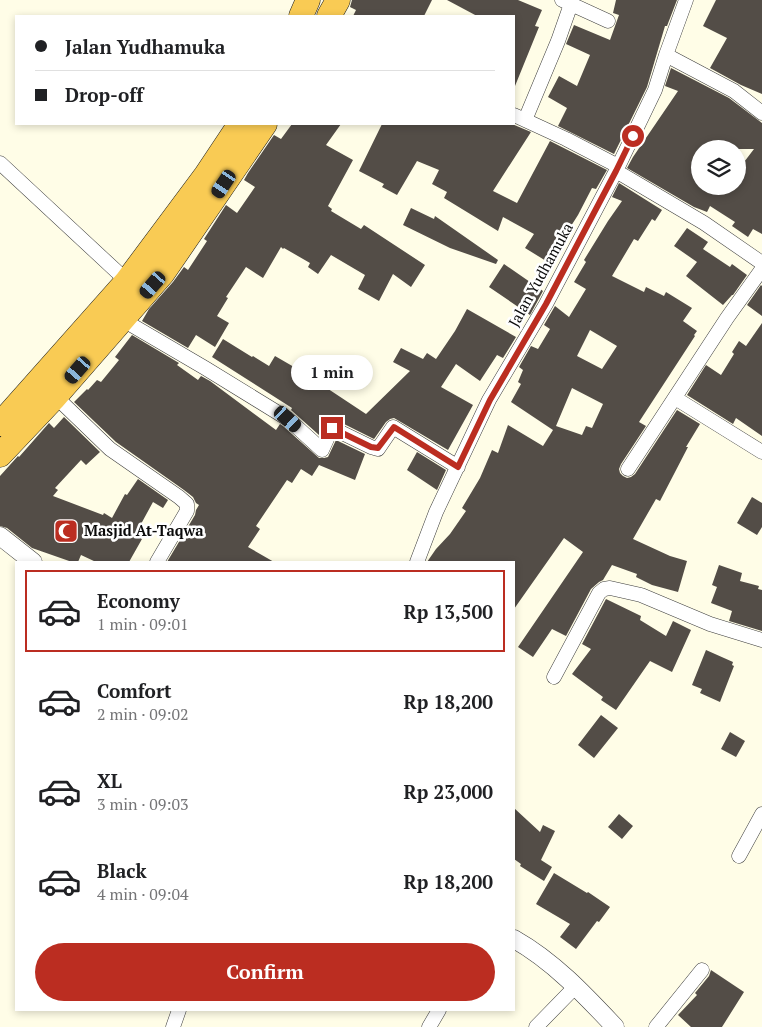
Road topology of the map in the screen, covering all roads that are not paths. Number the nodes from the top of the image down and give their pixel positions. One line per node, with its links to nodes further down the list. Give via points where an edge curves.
1 (308, 0): 4 (highway)
2 (686, 0): 6 (street, Jalan Yudhamuka)
3 (567, 2): 5 (street); 8 (street, via 558,41)
4 (301, 15)
5 (608, 21)
6 (666, 55): 7 (street, via 734,91); 12 (street, Jalan Yudhamuka, via 655,90)
7 (762, 113)
8 (519, 117): 12 (street, via 566,139)
9 (239, 125): 15 (highway)
10 (264, 125): 16 (highway, via 163,273)
11 (0, 163): 15 (street)
12 (617, 169): 13 (street, via 704,222); 22 (street, Jalan Yudhamuka, via 546,304 490,400)
13 (762, 263)
14 (762, 269): 18 (street)
15 (127, 281): 19 (highway, via 21,400)
16 (122, 320): 17 (highway); 22 (street, via 288,419 322,450 332,428 378,448 394,427)
17 (55, 396): 19 (highway); 26 (street, via 110,449 187,504 188,511)
18 (675, 398): 20 (street); 23 (street)
19 (8, 421): 21 (highway)
20 (762, 452)
21 (0, 455)
22 (458, 467): 27 (street, Jalan Yudhamuka)
23 (628, 469)
24 (0, 536): 25 (street)
25 (31, 561)
26 (158, 561)
27 (417, 561)
28 (762, 640): 29 (street, via 710,624 641,595 604,589 599,592)
29 (554, 677)
30 (762, 814): 31 (street)
31 (739, 856)
32 (515, 939): 34 (street)
33 (702, 970): 41 (street)
34 (576, 986): 39 (street); 40 (street)
35 (179, 1011): 37 (street)
36 (438, 1011): 38 (street)
37 (173, 1027)
38 (429, 1027)
39 (536, 1027)
40 (615, 1027)
41 (656, 1027)

